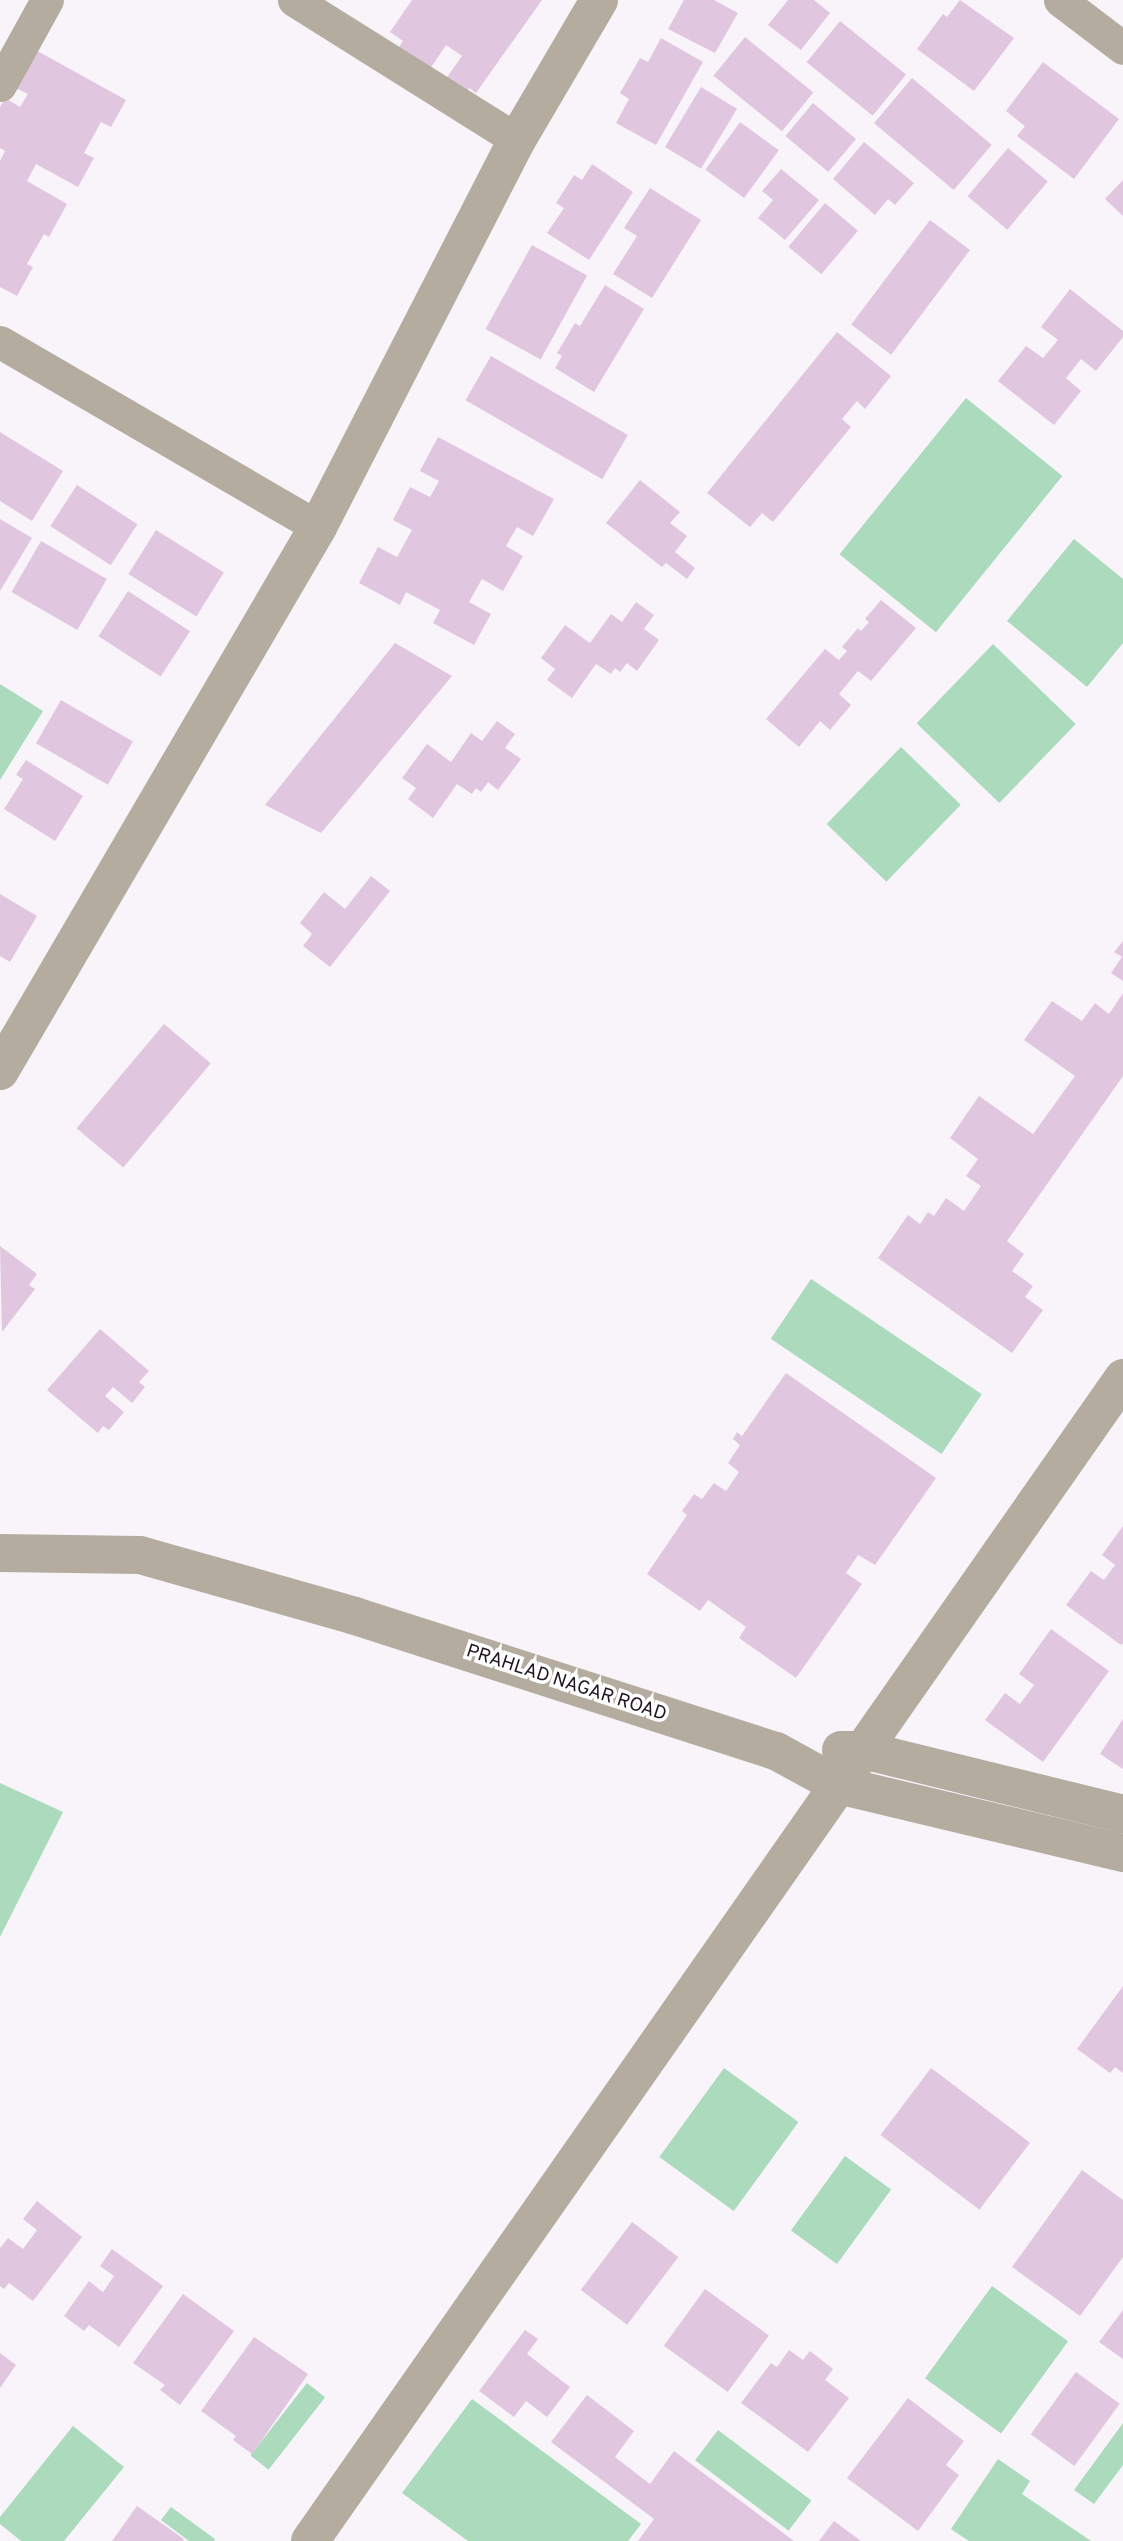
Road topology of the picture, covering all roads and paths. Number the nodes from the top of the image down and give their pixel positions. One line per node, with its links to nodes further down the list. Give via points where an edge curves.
1 (47, 0): 6 (street)
2 (294, 0): 7 (street)
3 (599, 0): 7 (street)
4 (1060, 0): 5 (street)
5 (1123, 48)
6 (0, 85)
7 (517, 140): 9 (street)
8 (0, 342): 9 (street)
9 (318, 527): 10 (street)
10 (0, 1071)
11 (1123, 1378): 13 (street)
12 (0, 1553): 14 (street, PRAHLAD NAGAR ROAD, via 140,1555 355,1616)
13 (863, 1750): 14 (street); 15 (street); 16 (street)
14 (776, 1751): 15 (street, PRAHLAD NAGAR ROAD)
15 (838, 1785): 17 (street, PRAHLAD NAGAR ROAD); 18 (street)
16 (1123, 1814)
17 (1123, 1853)
18 (310, 2541)

